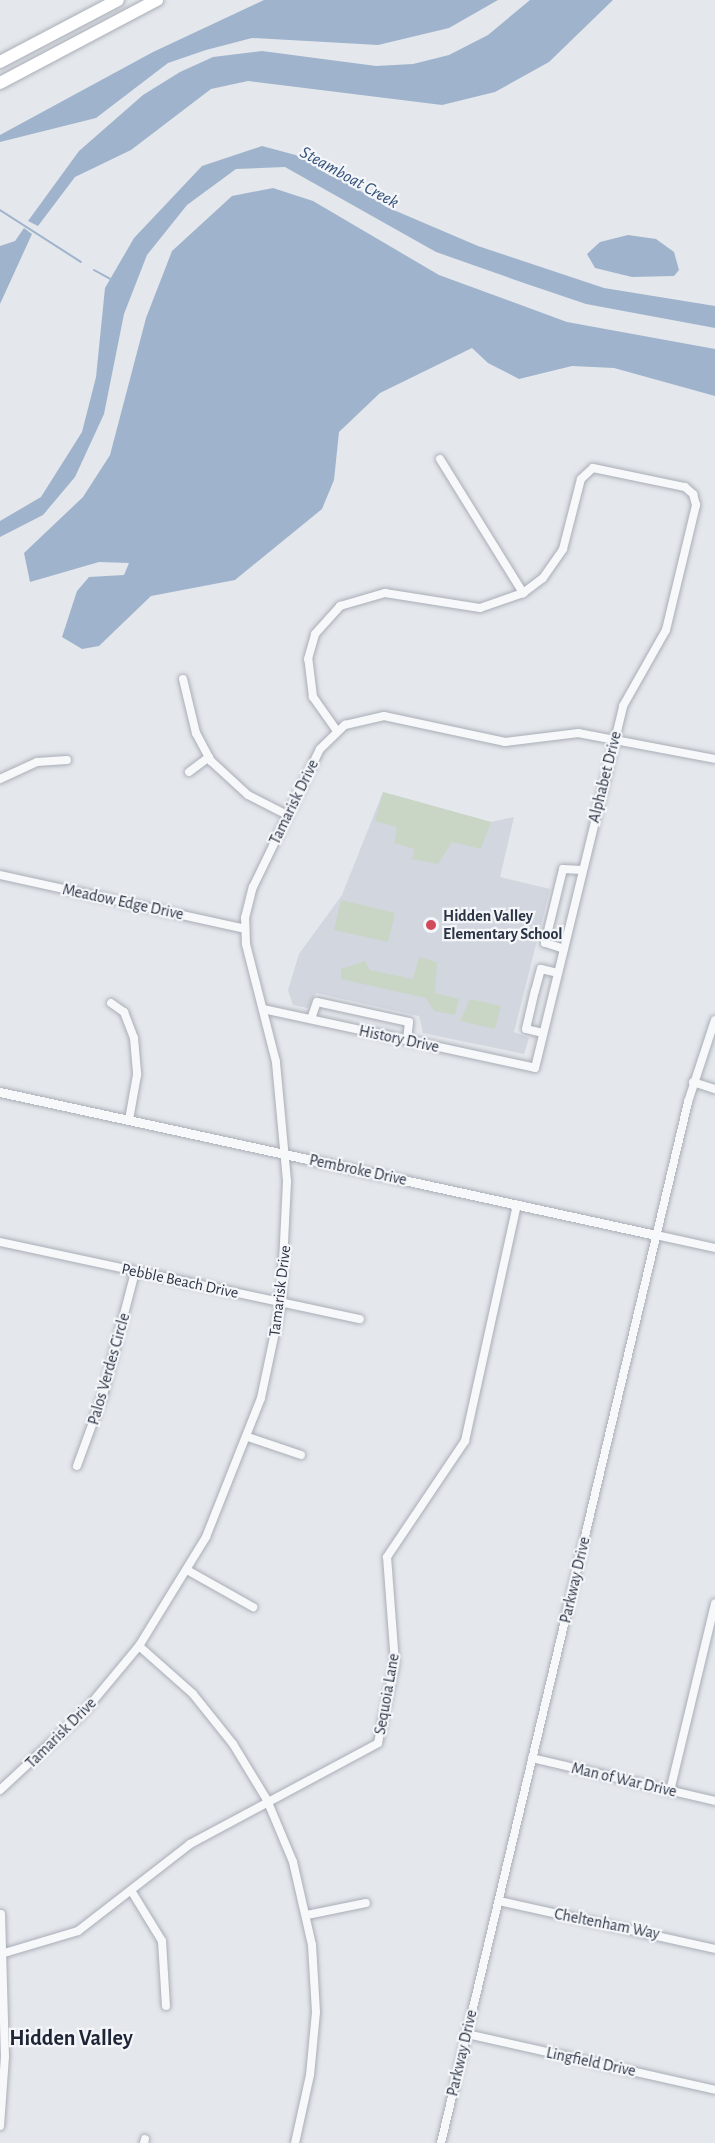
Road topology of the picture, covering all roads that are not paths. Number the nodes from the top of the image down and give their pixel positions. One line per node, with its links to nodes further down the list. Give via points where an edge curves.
1 (118, 0): 3 (main road)
2 (157, 0): 4 (main road)
3 (0, 62)
4 (0, 83)
5 (440, 459): 6 (street)
6 (523, 592): 8 (street, via 480,608 385,593 340,606 315,634 308,659 313,697); 9 (street, Alphabet Drive, via 543,578 563,549 581,479 589,470 642,477 697,492 666,630 628,695)
7 (183, 679): 10 (street, via 195,733)
8 (337, 731): 9 (street, via 358,719 384,716 505,742 564,733); 15 (street, Tamarisk Drive, via 320,749)
9 (614, 739): 11 (street); 16 (street, Alphabet Drive)
10 (208, 757): 13 (street); 15 (street, via 234,785)
11 (715, 759)
12 (67, 760): 14 (street, via 37,762)
13 (189, 772)
14 (0, 779)
15 (287, 815): 18 (street, Tamarisk Drive, via 253,886)
16 (582, 870): 19 (street, Alphabet Drive); 19 (street, via 563,869 545,943)
17 (0, 875): 18 (street, Meadow Edge Drive)
18 (245, 928): 22 (street, Tamarisk Drive)
19 (564, 949): 20 (street, Alphabet Drive)
20 (558, 973): 25 (street, Alphabet Drive); 25 (street, via 541,969 532,1000 526,1029)
21 (111, 1003): 31 (street, via 127,1017 136,1047)
22 (264, 1009): 23 (street, History Drive); 32 (street, Tamarisk Drive, via 276,1062)
23 (311, 1019): 26 (street, History Drive); 26 (street, via 317,1002 409,1022)
24 (715, 1020): 28 (street, Parkway Drive)
25 (543, 1033): 27 (street, Alphabet Drive)
26 (407, 1040): 27 (street, History Drive)
27 (535, 1068)
28 (693, 1083): 29 (street); 34 (street, Parkway Drive)
29 (715, 1089)
30 (0, 1092): 31 (street, Pembroke Drive)
31 (129, 1120): 32 (street, Pembroke Drive)
32 (286, 1154): 33 (street, Pembroke Drive); 38 (street, Tamarisk Drive)
33 (517, 1205): 34 (street, Pembroke Drive); 50 (street, Sequoia Lane, via 465,1441 387,1557 395,1664 378,1743)
34 (657, 1235): 36 (street, Pembroke Drive); 47 (street, Parkway Drive)
35 (0, 1242): 37 (street, Pebble Beach Drive)
36 (715, 1248)
37 (135, 1272): 38 (street, Pebble Beach Drive); 42 (street, Palos Verdes Circle, via 104,1395)
38 (281, 1304): 39 (street, Pebble Beach Drive); 40 (street, Tamarisk Drive)
39 (360, 1319)
40 (248, 1437): 41 (street); 43 (street, Tamarisk Drive)
41 (301, 1455)
42 (77, 1466)
43 (188, 1570): 45 (street); 46 (street, Tamarisk Drive)
44 (715, 1603): 49 (street)
45 (253, 1607)
46 (139, 1646): 48 (street, Tamarisk Drive, via 84,1712); 50 (street, via 214,1719)
47 (532, 1758): 49 (street, Man of War Drive); 53 (street, Parkway Drive)
48 (0, 1790)
49 (670, 1791): 51 (street, Man of War Drive)
50 (267, 1800): 52 (street, Sequoia Lane, via 190,1844); 56 (street)
51 (715, 1801)
52 (132, 1892): 58 (street, Sequoia Lane, via 78,1931); 59 (street, via 162,1941)
53 (499, 1900): 57 (street, Cheltenham Way); 60 (street, Parkway Drive)
54 (366, 1903): 56 (street)
55 (1, 1914): 58 (street)
56 (307, 1915): 63 (street, via 315,1980 314,2042)
57 (715, 1949)
58 (2, 1954): 62 (street, via 5,2057)
59 (166, 2006)
60 (467, 2034): 61 (street, Lingfield Drive); 64 (street, Parkway Drive)
61 (715, 2090)
62 (0, 2126)
63 (295, 2143)
64 (441, 2143)

